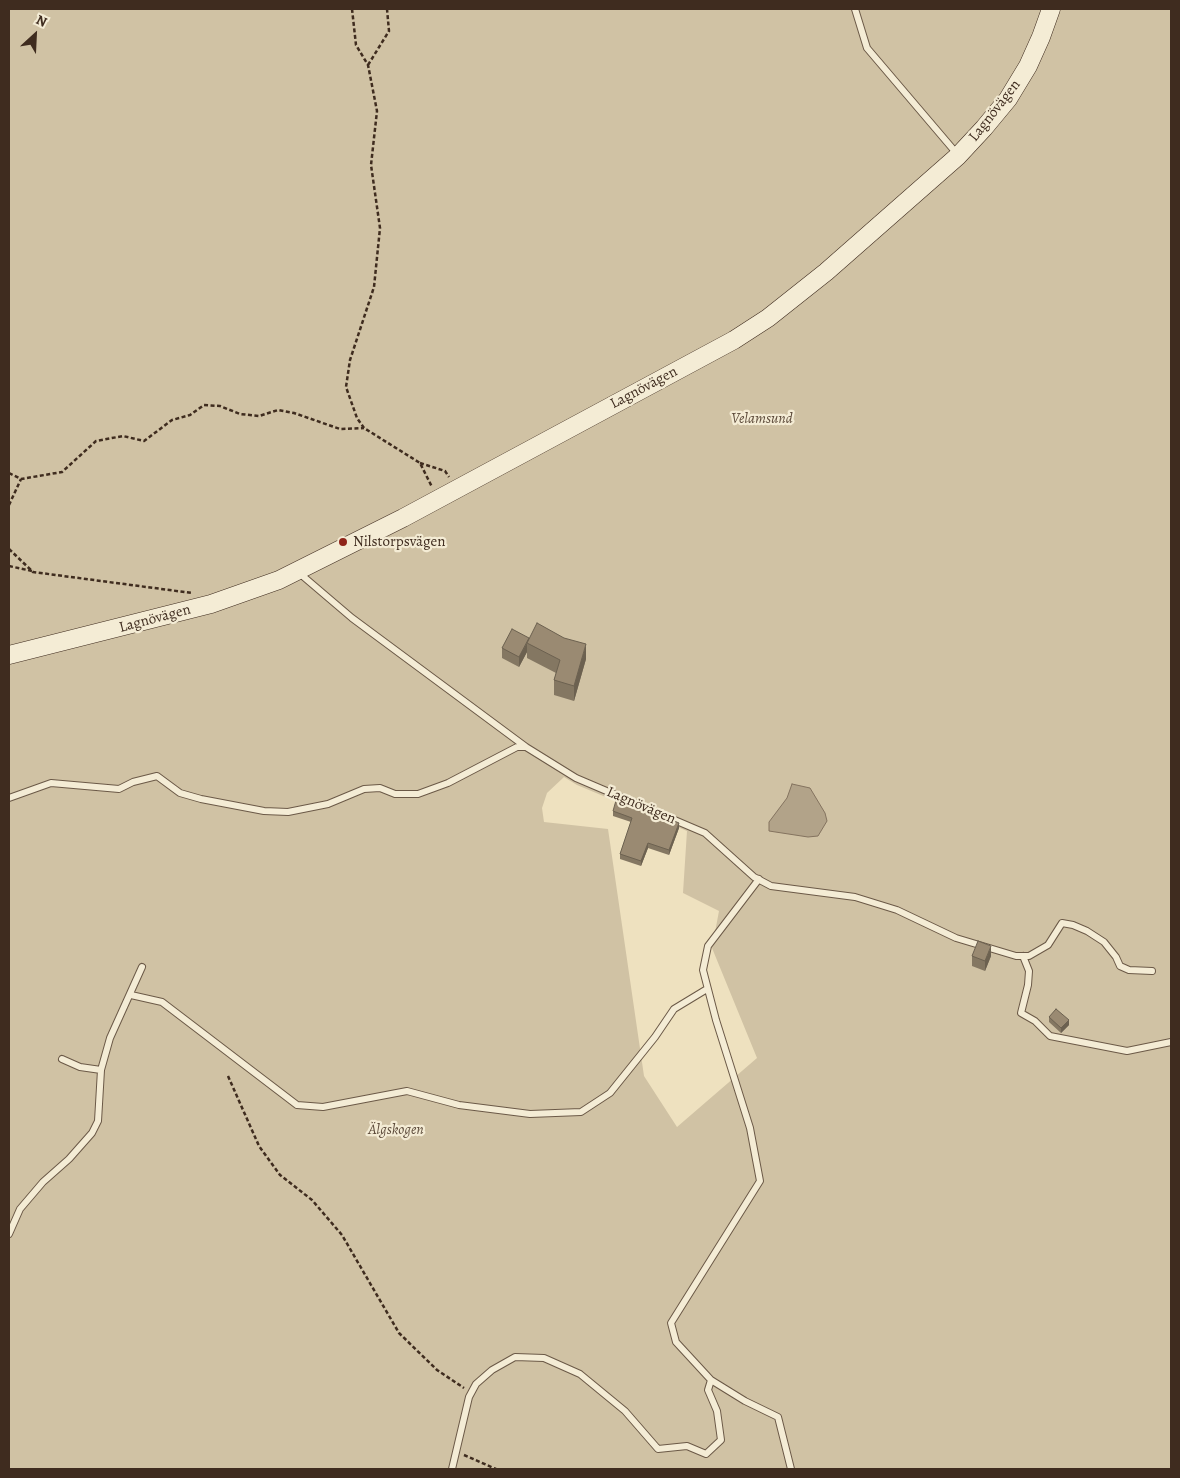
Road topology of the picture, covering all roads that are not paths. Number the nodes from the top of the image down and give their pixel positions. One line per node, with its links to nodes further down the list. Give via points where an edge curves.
1 (1051, 9): 3 (street, Lagnövägen, via 1018,83)
2 (856, 10): 3 (lane, Lagnövägen, via 867,48)
3 (958, 156): 4 (street, Lagnövägen, via 826,272 768,318 734,340)
4 (298, 572): 5 (street, Lagnövägen, via 211,604); 6 (lane, Lagnövägen, via 352,618)
5 (9, 656)
6 (526, 747): 7 (lane, via 517,747 448,783 418,794 364,789 328,804 288,812 264,811 201,799 180,793 157,776 119,789 51,783); 8 (lane, Lagnövägen, via 576,778 705,833)
7 (9, 798)
8 (759, 879): 9 (lane, Lagnövägen, via 784,889 855,897 897,910 956,938); 12 (lane, via 708,946 703,970)
9 (1023, 956): 11 (lane, via 1048,945 1062,924 1087,930 1104,942 1120,966 1129,970); 14 (lane, via 1029,971 1021,1012 1050,1036 1127,1051)
10 (142, 967): 13 (lane)
11 (1152, 971)
12 (706, 989): 13 (lane, via 674,1009 610,1092 581,1112 530,1114 459,1106 407,1091 322,1107 297,1105 162,1002); 18 (lane, via 750,1128 760,1181 671,1323 676,1342)
13 (131, 995): 16 (lane, via 110,1038)
14 (1171, 1042)
15 (62, 1059): 16 (lane, via 80,1067)
16 (101, 1070): 17 (lane, via 98,1121 92,1133 20,1210)
17 (9, 1234)
18 (711, 1380): 19 (lane, via 708,1390 717,1411 721,1440 706,1454 687,1446 658,1449 625,1411 580,1374 544,1358 514,1356 492,1370 471,1393); 20 (lane, via 745,1402 778,1417)
19 (452, 1469)
20 (791, 1469)

